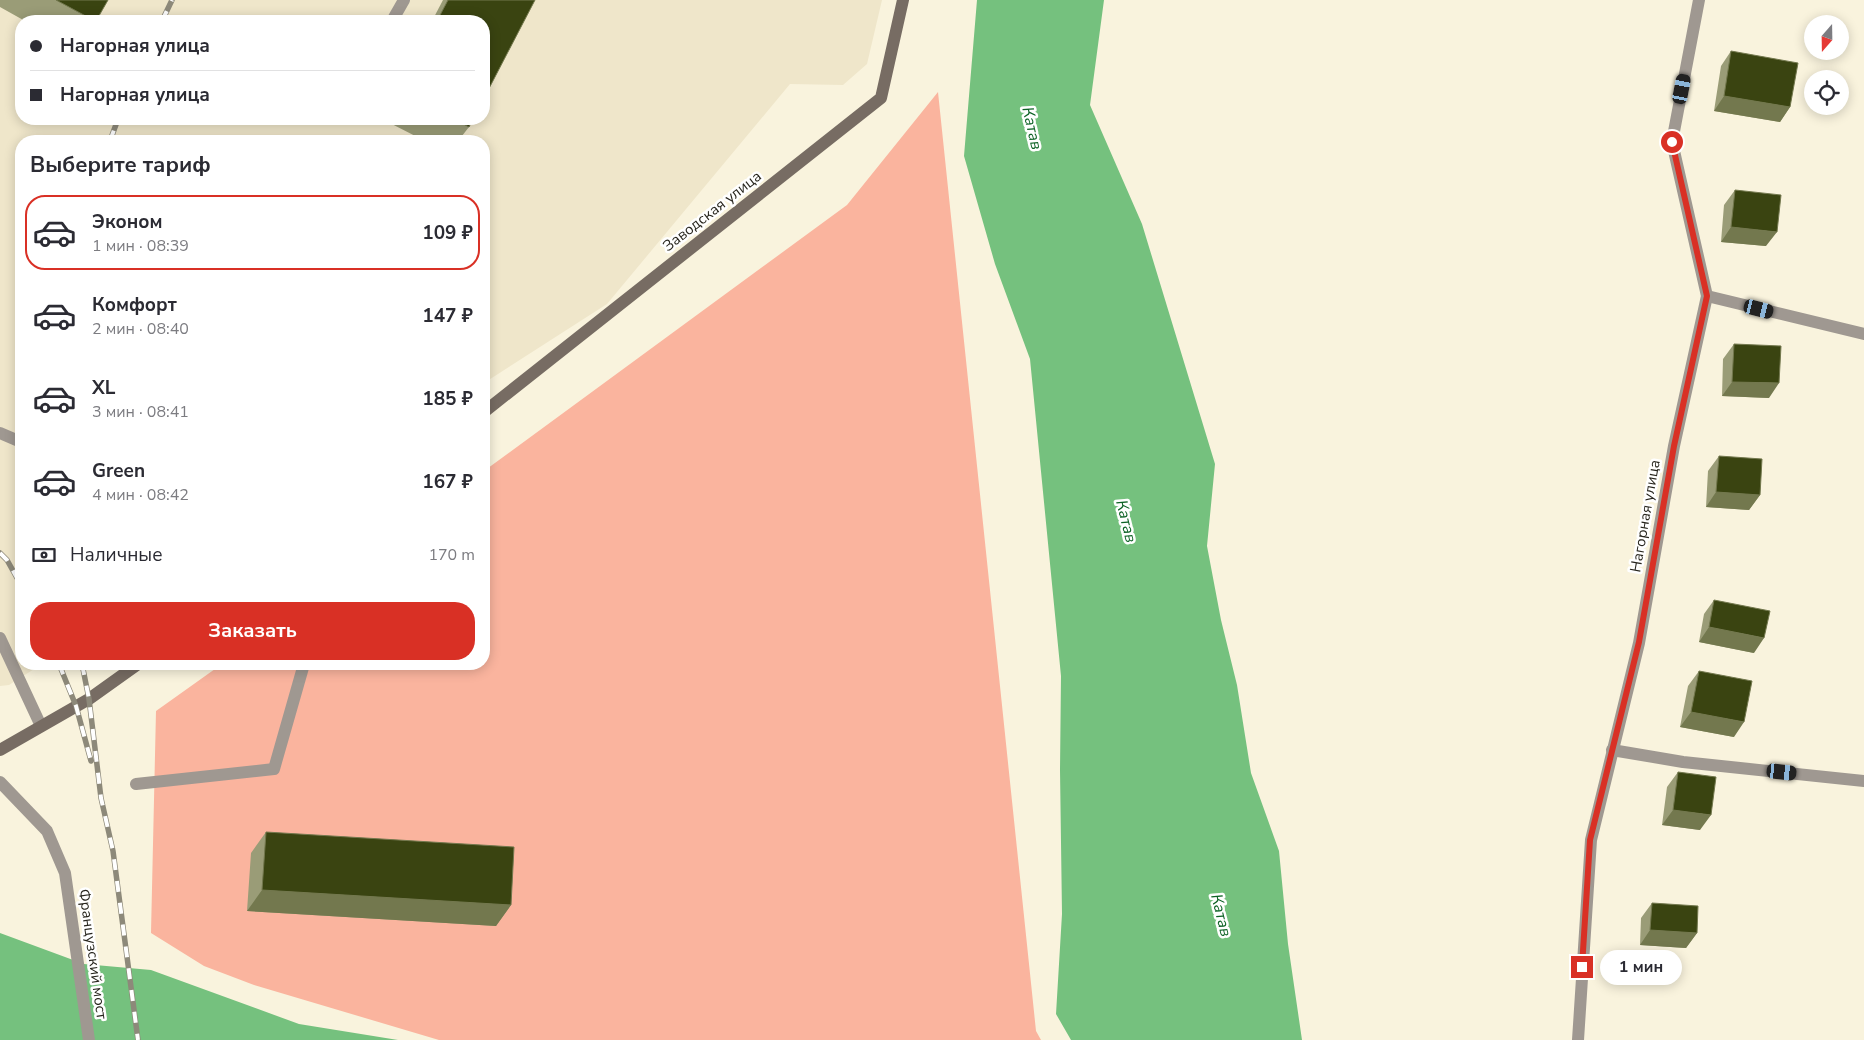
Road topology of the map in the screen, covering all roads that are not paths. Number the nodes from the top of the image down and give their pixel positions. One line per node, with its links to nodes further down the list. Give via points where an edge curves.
1 (404, 0): 4 (street)
2 (903, 0): 7 (street, Заводская улица, via 881,98)
3 (1699, 0): 5 (street, Нагорная улица, via 1672,142)
4 (395, 15)
5 (1707, 296): 6 (street); 15 (street, Нагорная улица, via 1674,446 1639,642)
6 (1864, 334)
7 (490, 407)
8 (0, 433): 9 (street)
9 (15, 439)
10 (0, 638): 13 (street)
11 (130, 670): 13 (street, via 89,699)
12 (302, 670): 18 (street, via 274,769)
13 (41, 726): 14 (street)
14 (0, 750)
15 (1612, 750): 16 (street, via 1683,762); 20 (street, Нагорная улица, via 1590,840)
16 (1864, 781)
17 (0, 782): 19 (street, Французский мост, via 47,831 65,873)
18 (136, 784)
19 (89, 1040)
20 (1578, 1040)

